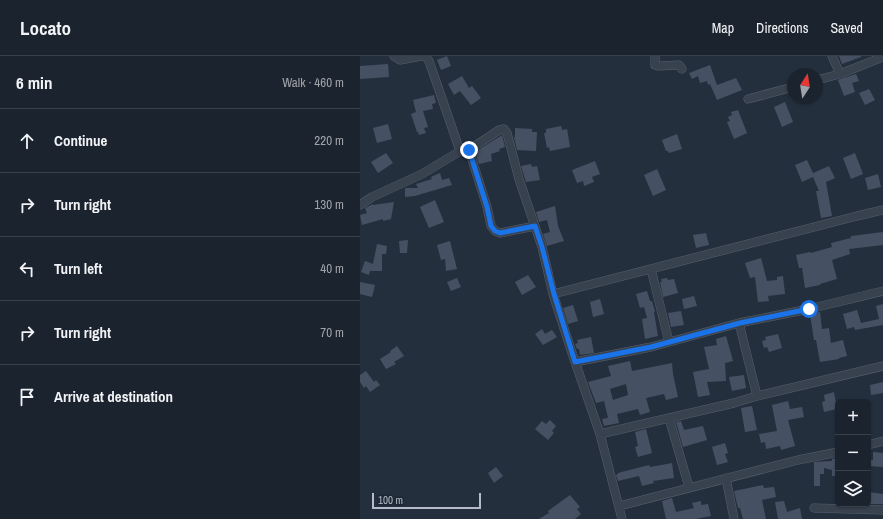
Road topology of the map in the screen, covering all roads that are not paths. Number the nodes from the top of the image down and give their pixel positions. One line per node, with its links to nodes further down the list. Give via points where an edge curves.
1 (394, 56): 2 (street, via 400,60)
2 (422, 56): 11 (street, via 428,59 457,146)
3 (655, 56): 6 (street, via 655,65 679,65)
4 (832, 56): 7 (street)
5 (883, 57): 7 (street)
6 (682, 69)
7 (840, 74): 8 (street)
8 (823, 78)
9 (787, 89): 10 (street)
10 (748, 99)
11 (466, 150): 12 (street); 14 (street, via 487,207 491,226 495,231 500,233); 14 (street, via 499,130 506,131)
12 (360, 205)
13 (883, 210): 15 (street)
14 (535, 226): 17 (street)
15 (651, 269): 17 (street); 19 (street)
16 (883, 291): 18 (street)
17 (554, 294): 20 (street)
18 (740, 323): 19 (street); 22 (street)
19 (669, 342): 20 (street)
20 (575, 362): 24 (street)
21 (883, 366): 22 (street)
22 (757, 396): 23 (street)
23 (669, 418): 24 (street); 29 (street)
24 (600, 434): 30 (street)
25 (883, 441): 26 (street)
26 (871, 444)
27 (835, 453): 28 (street)
28 (726, 478): 29 (street); 34 (street)
29 (689, 487): 30 (street)
30 (618, 506): 33 (street)
31 (814, 508): 32 (street)
32 (883, 510)
33 (622, 519)
34 (734, 519)

